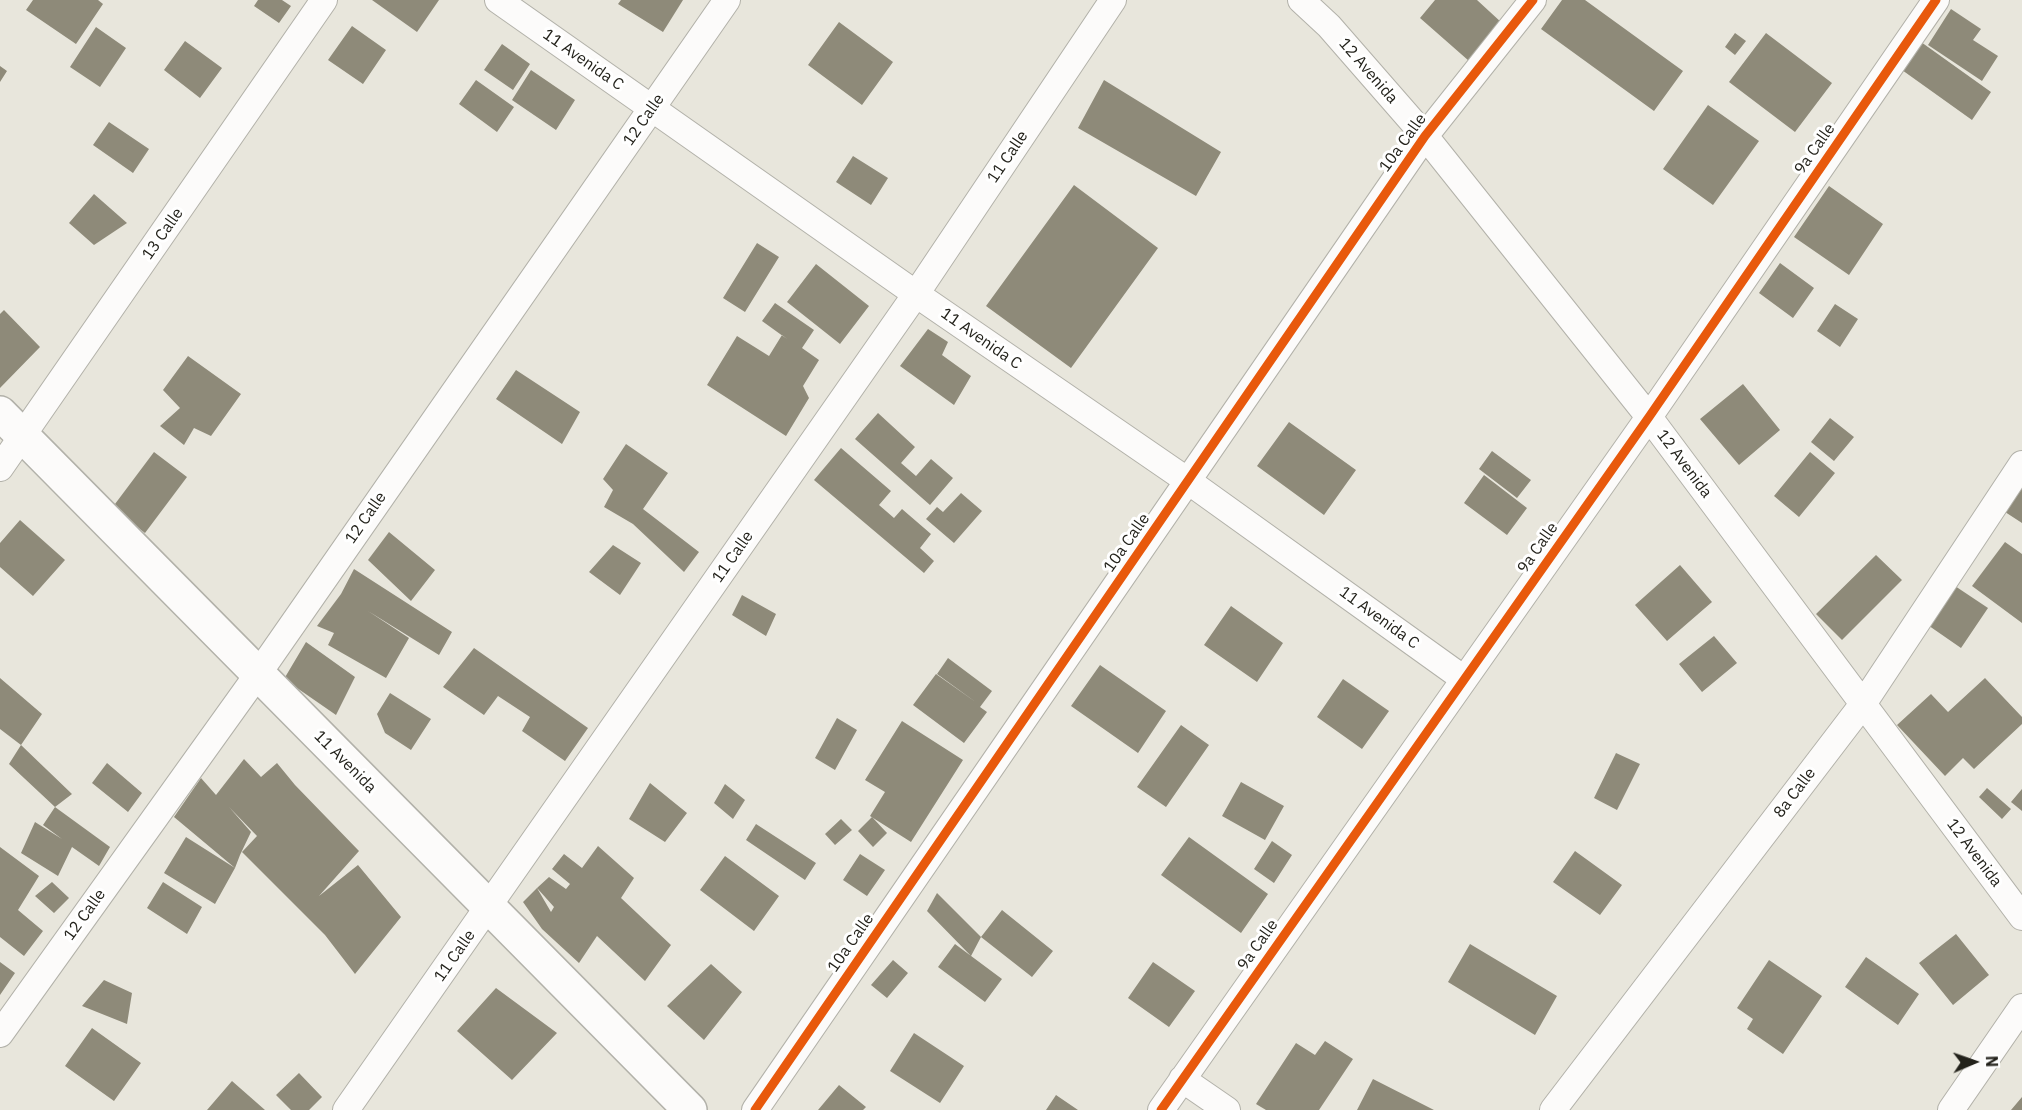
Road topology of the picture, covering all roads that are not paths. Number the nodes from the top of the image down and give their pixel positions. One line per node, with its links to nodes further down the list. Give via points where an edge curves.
1 (324, 0): 13 (street, 13 Calle)
2 (498, 0): 8 (street, 11 Avenida C)
3 (727, 0): 8 (street, 12 Calle)
4 (1113, 0): 10 (street, 11 Calle)
5 (1301, 0): 9 (street, 12 Avenida, via 1329,26)
6 (1533, 0): 9 (street, 10a Calle)
7 (1936, 0): 12 (street, 9a Calle)
8 (652, 108): 10 (street, 11 Avenida C); 17 (street, 12 Calle)
9 (1425, 136): 12 (street, 12 Avenida); 16 (street, 10a Calle)
10 (916, 294): 16 (street, 11 Avenida C); 20 (street, 11 Calle)
11 (0, 413): 13 (street, 11 Avenida)
12 (1649, 417): 18 (street, 9a Calle); 19 (street, 12 Avenida)
13 (22, 436): 15 (street, 13 Calle); 17 (street, 11 Avenida)
14 (2022, 464): 19 (street, 8a Calle)
15 (0, 468)
16 (1188, 481): 18 (street, 11 Avenida C); 27 (street, 10a Calle)
17 (258, 674): 20 (street, 11 Avenida); 23 (street, 12 Calle)
18 (1464, 679): 24 (street, 9a Calle)
19 (1863, 704): 21 (street, 12 Avenida); 30 (street, 8a Calle)
20 (489, 908): 25 (street, 11 Calle); 26 (street, 11 Avenida)
21 (2022, 917)
22 (2022, 1007): 31 (street)
23 (0, 1034)
24 (1182, 1079): 28 (street, 9a Calle); 29 (street)
25 (346, 1110)
26 (690, 1110)
27 (755, 1110)
28 (1161, 1110)
29 (1227, 1110)
30 (1553, 1110)
31 (1951, 1110)

